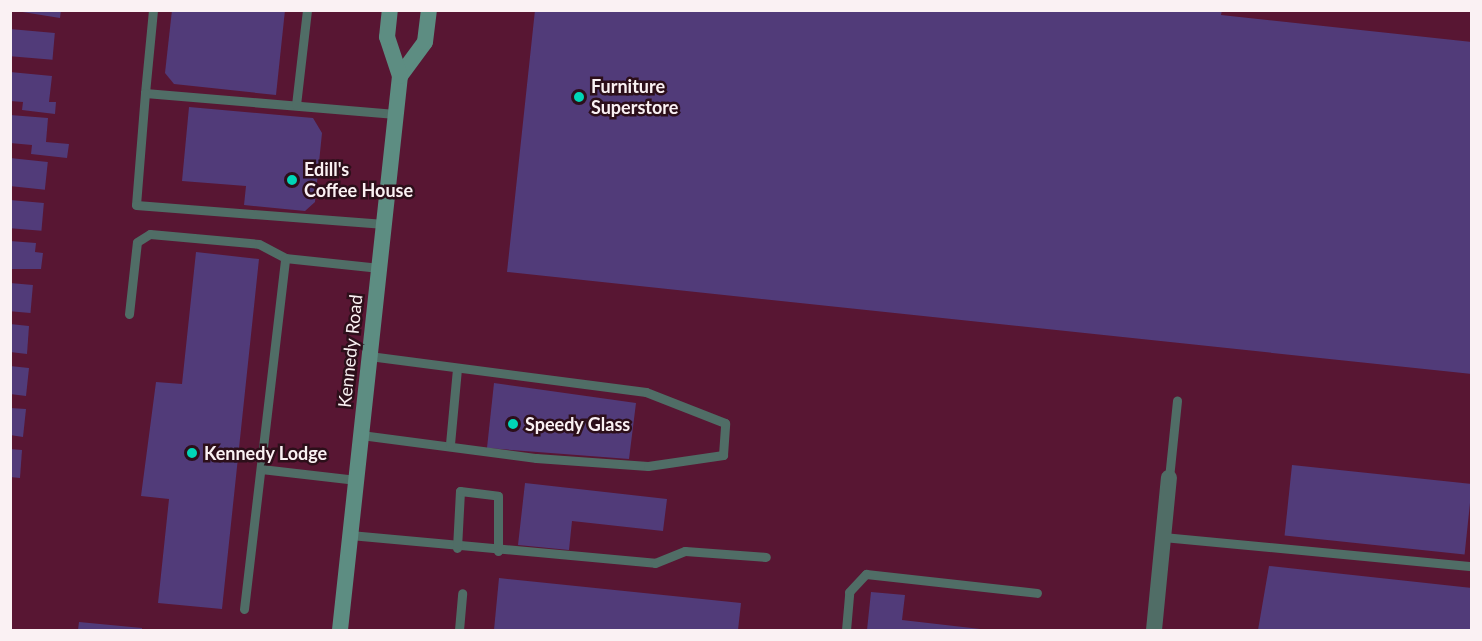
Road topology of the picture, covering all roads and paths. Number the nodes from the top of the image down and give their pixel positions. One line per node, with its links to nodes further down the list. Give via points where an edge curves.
1 (153, 10): 6 (lane)
2 (307, 10): 7 (lane)
3 (390, 10): 5 (main road, Kennedy Road, via 387,37)
4 (429, 10): 5 (main road, Kennedy Road, via 425,42)
5 (400, 76): 8 (main road, Kennedy Road)
6 (145, 93): 7 (lane); 9 (lane, via 136,205)
7 (296, 105): 8 (lane)
8 (395, 114): 9 (main road, Kennedy Road)
9 (384, 224): 11 (main road, Kennedy Road)
10 (285, 258): 11 (lane); 12 (lane, via 259,244 141,236); 18 (lane)
11 (379, 268): 13 (main road, Kennedy Road)
12 (129, 314)
13 (369, 356): 14 (lane); 16 (main road, Kennedy Road)
14 (457, 369): 17 (lane); 17 (lane, via 646,392 725,423 723,455 648,466 536,458)
15 (1177, 400): 19 (lane)
16 (361, 435): 17 (lane); 20 (main road, Kennedy Road)
17 (450, 444)
18 (261, 469): 20 (lane); 29 (lane)
19 (1169, 478): 22 (street)
20 (356, 480): 21 (main road, Kennedy Road)
21 (350, 535): 23 (lane); 30 (main road, Kennedy Road)
22 (1162, 537): 26 (lane); 33 (street)
23 (457, 548): 24 (lane); 24 (lane, via 460,491 498,496)
24 (498, 551): 25 (lane, via 655,563 686,551)
25 (766, 557)
26 (1472, 567)
27 (462, 593): 31 (lane)
28 (1037, 593): 32 (lane, via 866,574 849,592)
29 (244, 609)
30 (340, 630)
31 (459, 630)
32 (846, 630)
33 (1154, 630)

